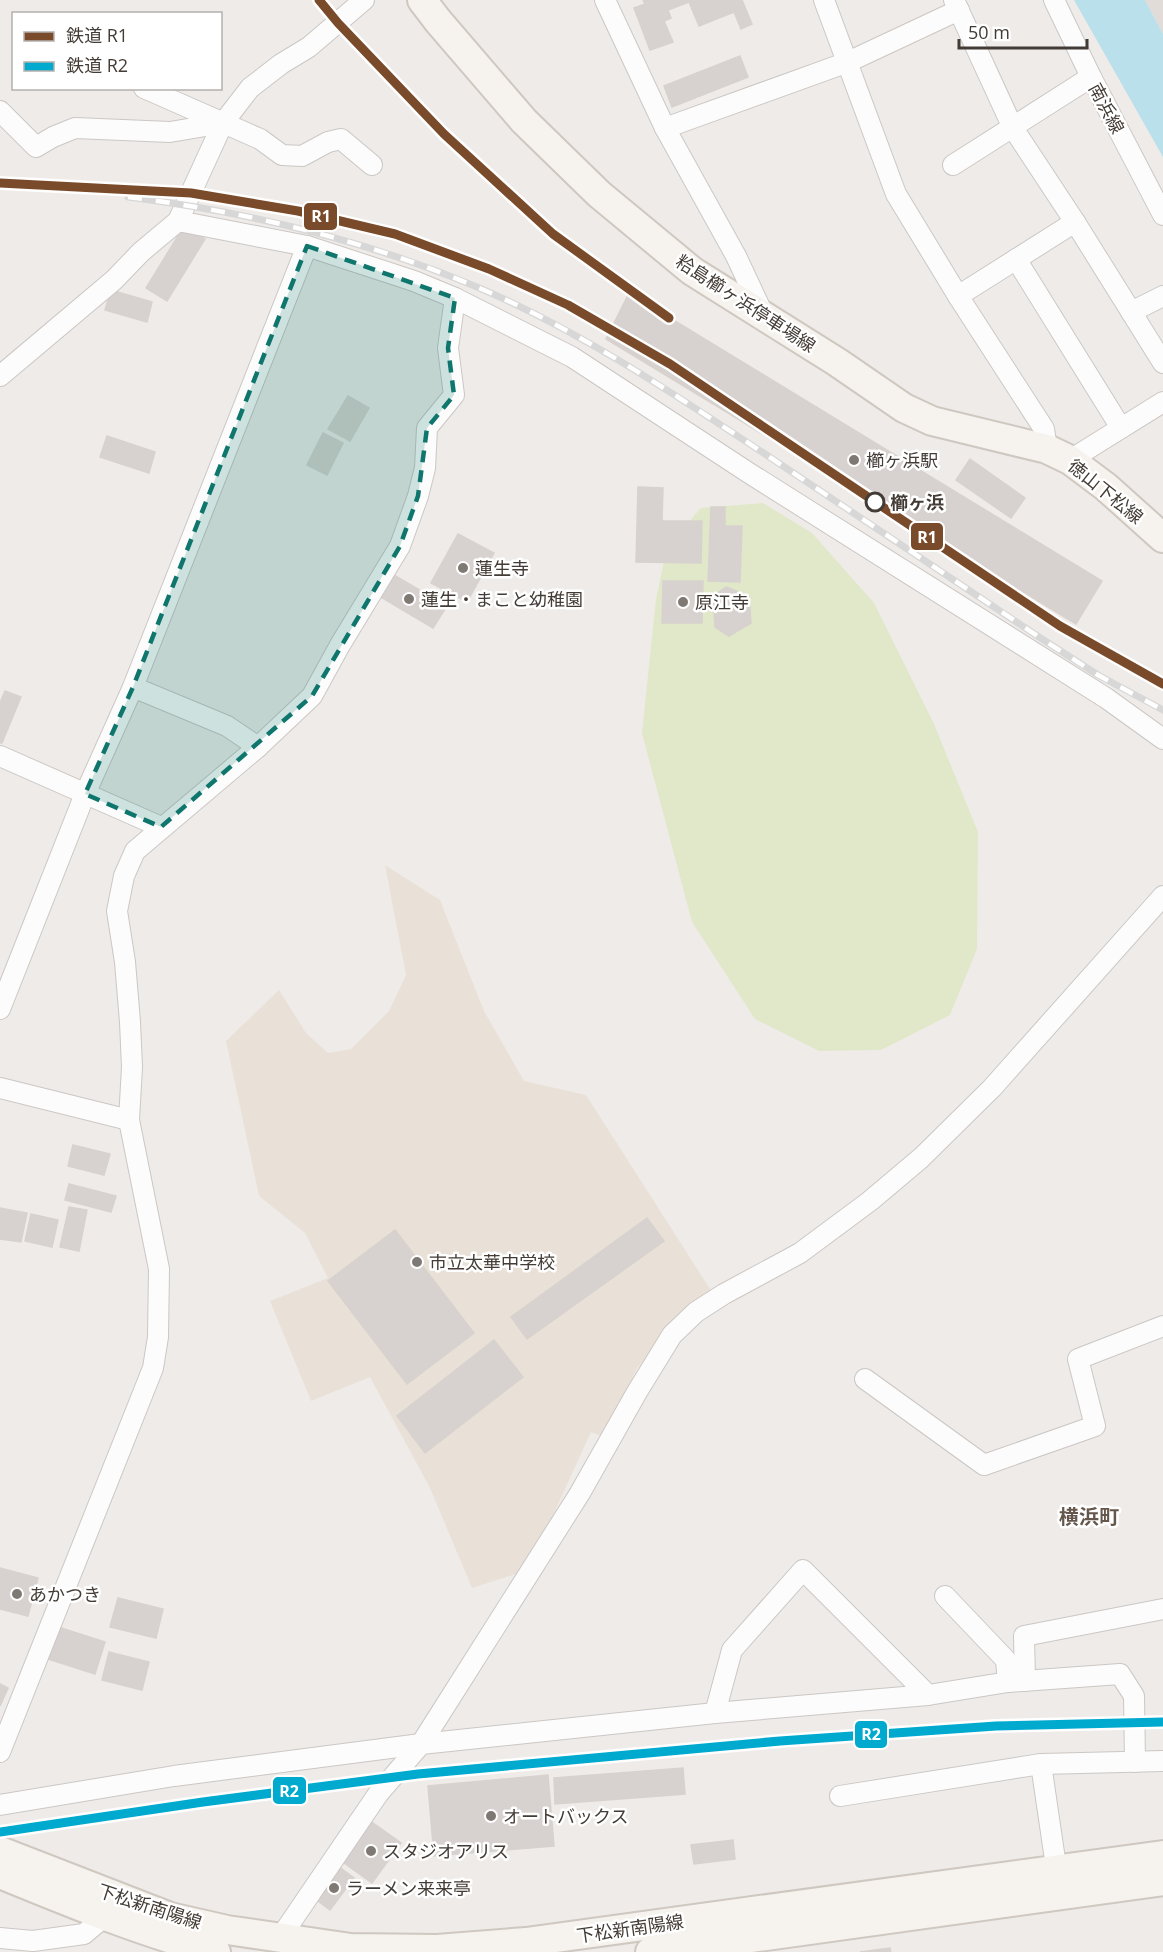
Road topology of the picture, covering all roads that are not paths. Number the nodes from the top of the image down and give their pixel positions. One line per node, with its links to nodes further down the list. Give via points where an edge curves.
1 (364, 0): 11 (street, via 309,47 250,88)
2 (422, 0): 25 (main road, 粭島櫛ヶ浜停車場線, via 524,121 599,194 692,271)
3 (605, 0): 12 (street)
4 (824, 0): 7 (street)
5 (1054, 0): 8 (street, 南浜線)
6 (956, 5): 7 (street); 13 (street)
7 (848, 62): 12 (street); 21 (street, via 896,194)
8 (1091, 77): 13 (street); 16 (street, 南浜線)
9 (149, 90): 11 (street)
10 (0, 111): 11 (street, via 36,147 75,128 170,132)
11 (224, 123): 14 (street, via 260,139 282,155 302,156 341,139); 17 (street)
12 (665, 128): 25 (street, via 736,256)
13 (1013, 128): 15 (street); 18 (street)
14 (372, 165)
15 (953, 165)
16 (1163, 215)
17 (178, 221): 19 (street); 27 (street)
18 (1076, 222): 20 (street); 24 (street)
19 (307, 246): 23 (street); 32 (street)
20 (1016, 260): 21 (street); 29 (street)
21 (958, 296): 30 (street)
22 (1163, 296): 24 (street)
23 (455, 298): 33 (street, via 572,357 1106,698); 34 (street, via 448,348 454,395 427,428 418,496 400,546 312,696)
24 (1131, 312): 26 (street)
25 (765, 318): 30 (main road, 粭島櫛ヶ浜停車場線, via 923,417)
26 (1163, 363)
27 (0, 376)
28 (1163, 402): 29 (street)
29 (1121, 428): 30 (street)
30 (1058, 454): 31 (main road, 徳山下松線, via 1106,487)
31 (1163, 538)
32 (133, 687): 34 (street, via 227,726); 36 (street)
33 (1163, 739)
34 (258, 747): 37 (street)
35 (0, 756): 36 (street)
36 (85, 794): 37 (street); 39 (street)
37 (161, 827): 41 (street, via 135,851 124,876 117,911 130,1022)
38 (1163, 896): 49 (street, via 992,1088 921,1158 800,1252 724,1293 672,1335 580,1493)
39 (0, 1009)
40 (0, 1088): 41 (street)
41 (129, 1120): 50 (street, via 159,1269 158,1337 153,1368)
42 (1163, 1326): 43 (street, via 1078,1359 1095,1426 984,1465)
43 (865, 1379)
44 (945, 1596): 46 (street, via 1006,1660)
45 (1163, 1609): 46 (street, via 1024,1636)
46 (1016, 1682): 47 (street); 51 (street, via 1120,1674 1134,1696)
47 (928, 1695): 48 (street); 48 (street, via 803,1570 732,1650)
48 (715, 1713): 49 (street)
49 (421, 1744): 55 (street, via 174,1776); 65 (street, via 378,1794)
50 (0, 1752)
51 (1136, 1756): 52 (street); 53 (street)
52 (1163, 1761)
53 (1041, 1764): 54 (street); 60 (street)
54 (840, 1796)
55 (0, 1805)
56 (0, 1851): 63 (main road, 下松新南陽線)
57 (1163, 1855): 60 (main road, 下松新南陽線)
58 (0, 1874): 61 (main road, 下松新南陽線)
59 (1163, 1881): 60 (main road, 下松新南陽線)
60 (1058, 1882): 62 (main road, 下松新南陽線)
61 (104, 1917): 63 (main road, 下松新南陽線); 64 (street, via 84,1934 33,1941)
62 (765, 1932): 66 (main road, 下松新南陽線, via 526,1942); 68 (main road, 下松新南陽線)
63 (164, 1936): 65 (main road, 下松新南陽線, via 227,1930); 67 (main road, 下松新南陽線)
64 (0, 1938)
65 (280, 1938): 66 (main road, 下松新南陽線, via 351,1948)
66 (437, 1951)
67 (216, 1952)
68 (650, 1952)

